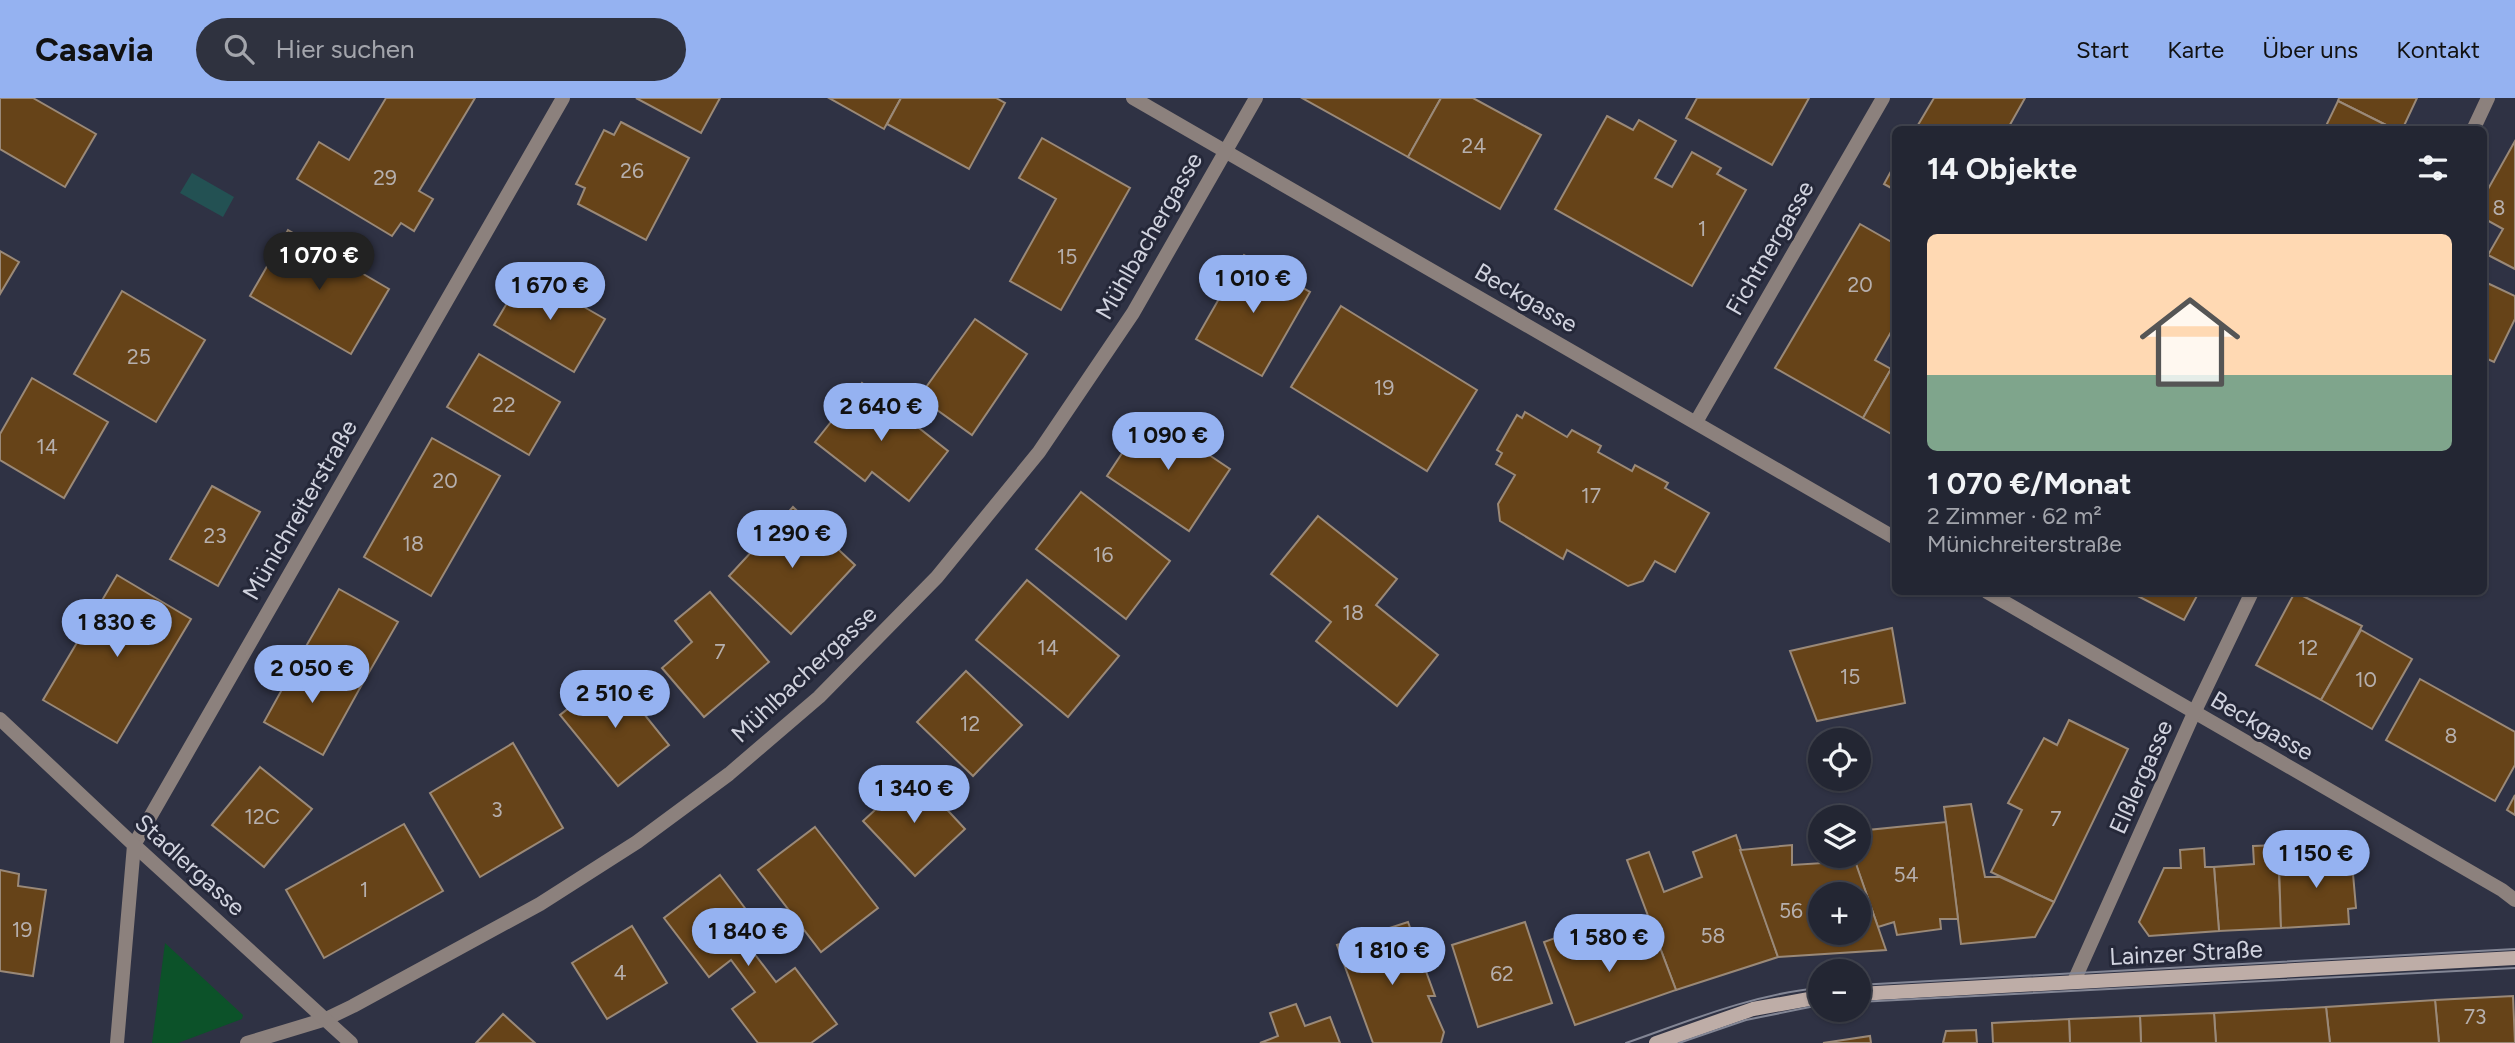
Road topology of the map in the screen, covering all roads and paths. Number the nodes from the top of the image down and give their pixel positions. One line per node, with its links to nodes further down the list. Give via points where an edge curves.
1 (563, 98): 14 (street, Münichreiterstraße)
2 (1133, 98): 7 (street, Beckgasse)
3 (1256, 98): 7 (street, Mühlbachergasse)
4 (1883, 98): 8 (street, Fichtnergasse)
5 (2488, 98): 6 (street)
6 (2475, 126)
7 (1225, 152): 8 (street, Beckgasse); 20 (street, Mühlbachergasse, via 1133,313 1039,452 937,576 819,697 729,774 637,842 540,904)
8 (1696, 422): 9 (street, Beckgasse)
9 (1892, 536)
10 (1992, 595): 12 (street, Beckgasse)
11 (2251, 595): 12 (street, Elßlergasse)
12 (2194, 713): 15 (street, Beckgasse); 17 (street, Elßlergasse)
13 (0, 719): 14 (street, Stadlergasse)
14 (134, 845): 20 (street, Stadlergasse); 21 (street, Münichreiterstraße)
15 (2515, 900)
16 (2515, 958): 17 (main road, Lainzer Straße)
17 (2074, 981): 18 (main road, Lainzer Straße)
18 (1871, 993)
19 (1808, 999): 24 (main road, via 1753,1009)
20 (326, 1019): 22 (street, Mühlbachergasse); 23 (street, Stadlergasse)
21 (117, 1043)
22 (247, 1043)
23 (351, 1043)
24 (1656, 1043)

